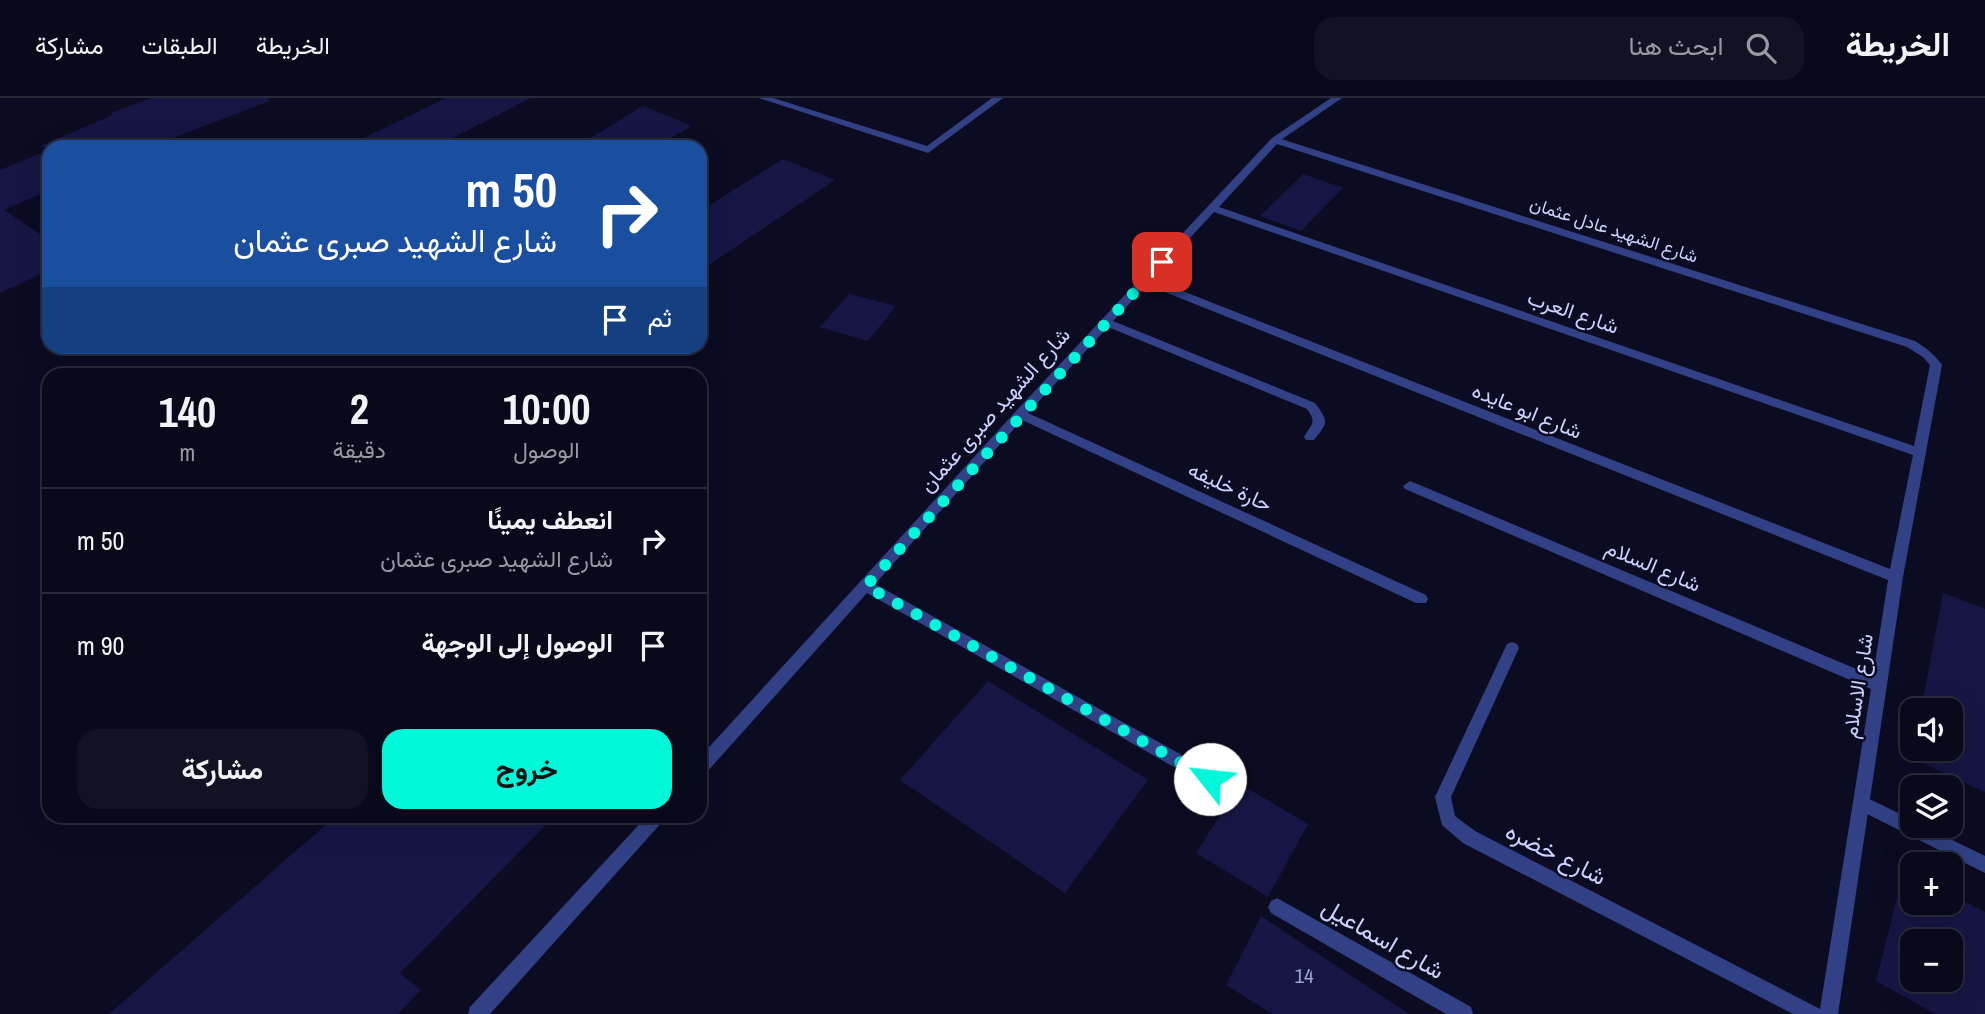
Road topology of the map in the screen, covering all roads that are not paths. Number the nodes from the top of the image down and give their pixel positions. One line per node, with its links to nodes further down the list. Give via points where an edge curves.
1 (764, 98): 2 (street, via 928,150)
2 (998, 98)
3 (1337, 98): 4 (street, شارع الشهيد صبرى عثمان)
4 (1275, 140): 5 (street, شارع الشهيد صبرى عثمان); 8 (street, شارع الشهيد عادل عثمان, via 1911,344)
5 (1212, 208): 6 (street, شارع الشهيد صبرى عثمان); 11 (street, شارع العرب)
6 (1145, 280): 7 (street, شارع الشهيد صبرى عثمان); 13 (street, شارع ابو عايده)
7 (1106, 322): 9 (street, شارع الشهيد صبرى عثمان); 10 (street, via 1311,406 1320,423)
8 (1936, 365): 11 (street, شارع الاسلام)
9 (1020, 414): 14 (street, شارع الشهيد صبرى عثمان); 15 (street, حارة خليفه)
10 (1310, 437)
11 (1921, 453): 13 (street, شارع الاسلام)
12 (1409, 486): 17 (street, شارع السلام)
13 (1896, 577): 17 (street, شارع الاسلام)
14 (866, 586): 18 (street, شارع الشهيد صبرى عثمان); 19 (street)
15 (1421, 599)
16 (1512, 648): 26 (street, شارع خضره, via 1443,797 1448,820 1469,837)
17 (1879, 685): 20 (street, شارع الاسلام)
18 (707, 760)
19 (1210, 779)
20 (1861, 803): 22 (street); 27 (street, شارع الاسلام)
21 (651, 823): 24 (street)
22 (1985, 865)
23 (1277, 907): 25 (street, شارع اسماعيل)
24 (477, 1014)
25 (1464, 1014)
26 (1813, 1014)
27 (1829, 1014)

